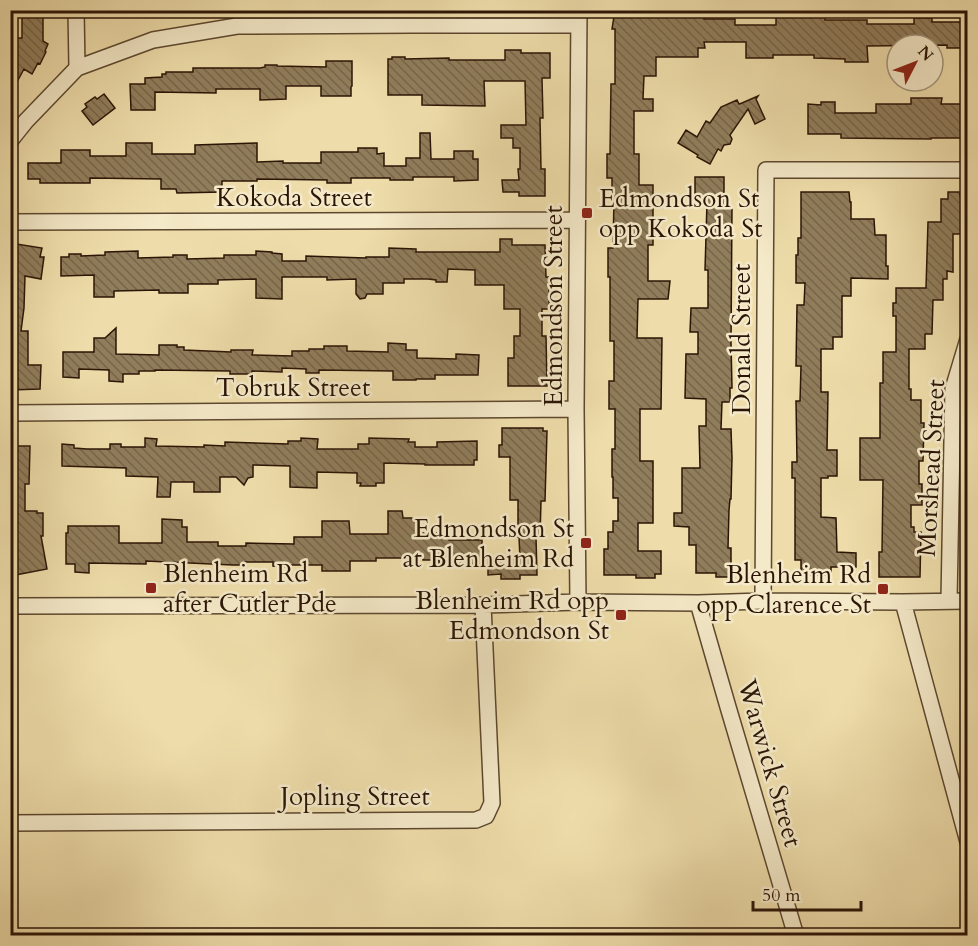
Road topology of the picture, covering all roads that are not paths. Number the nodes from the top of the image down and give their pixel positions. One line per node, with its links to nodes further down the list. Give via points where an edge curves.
1 (76, 10): 5 (street)
2 (238, 18): 3 (street); 5 (street, via 153,40)
3 (412, 18): 4 (street)
4 (579, 18): 8 (street, Edmondson Street)
5 (77, 68): 6 (street)
6 (10, 141)
7 (968, 171): 14 (street, Donald Street, via 766,170)
8 (577, 220): 9 (street, Kokoda Street); 11 (street, Edmondson Street)
9 (10, 222)
10 (968, 339): 13 (street, Morshead Street, via 953,389)
11 (576, 409): 12 (street, Tobruk Street); 16 (street, Edmondson Street)
12 (10, 413)
13 (949, 600): 15 (street); 17 (street)
14 (763, 601): 17 (street); 18 (street)
15 (968, 601)
16 (578, 602): 18 (street); 19 (street)
17 (903, 602): 22 (street)
18 (698, 603): 23 (street, Warwick Street)
19 (483, 605): 20 (street); 21 (street, Jopling Street, via 492,802 486,816)
20 (10, 606)
21 (10, 823)
22 (968, 842)
23 (796, 936)

